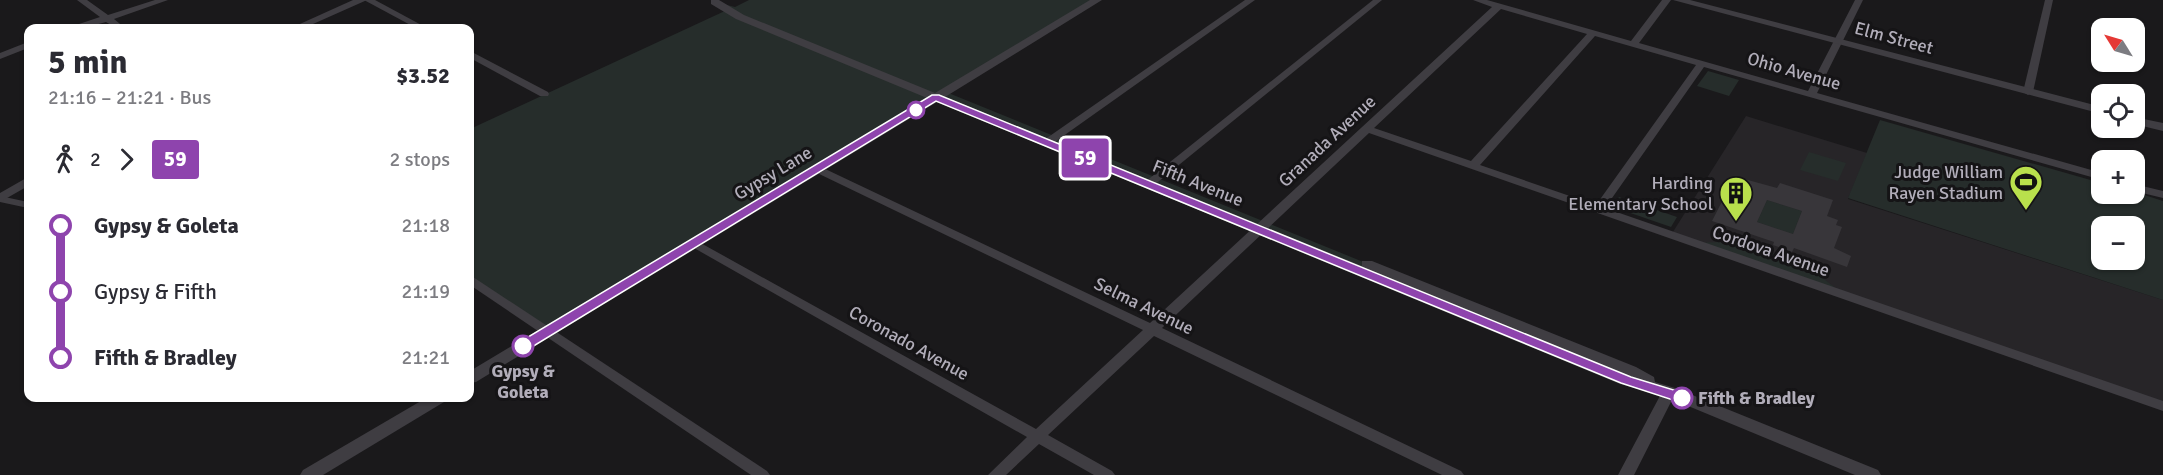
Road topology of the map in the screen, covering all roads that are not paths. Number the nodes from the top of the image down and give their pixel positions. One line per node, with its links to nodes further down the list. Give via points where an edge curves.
1 (81, 0): 15 (street)
2 (164, 0): 15 (street)
3 (362, 0): 18 (street)
4 (368, 0): 19 (street)
5 (1097, 0): 29 (street, Gypsy Lane)
6 (1251, 0): 35 (street)
7 (1378, 0): 39 (street)
8 (1478, 0): 14 (street, Ohio Avenue)
9 (1667, 0): 22 (street)
10 (1678, 0): 21 (street, Elm Street)
11 (1859, 0): 21 (street)
12 (2049, 0): 27 (street)
13 (713, 1): 29 (street, Fifth Avenue, via 740,17)
14 (1498, 6): 20 (street, Ohio Avenue); 34 (street, Granada Avenue)
15 (107, 18): 16 (street); 17 (street)
16 (88, 24)
17 (115, 24)
18 (305, 24)
19 (414, 24)
20 (1593, 33): 22 (street, Ohio Avenue); 36 (street)
21 (1838, 42): 27 (street, Elm Street); 30 (street)
22 (1632, 44): 26 (street, Ohio Avenue)
23 (24, 47): 24 (street)
24 (0, 56)
25 (474, 56): 28 (street)
26 (1702, 64): 30 (street, Ohio Avenue); 45 (street)
27 (2028, 92): 31 (street, Elm Street)
28 (544, 94)
29 (940, 95): 35 (street, Fifth Avenue); 37 (street, Gypsy Lane)
30 (1811, 95): 38 (street, Ohio Avenue)
31 (2091, 108)
32 (2145, 123): 33 (street)
33 (2163, 127)
34 (1367, 129): 36 (street, Cordova Avenue); 46 (street, Granada Avenue)
35 (1052, 139): 39 (street, Fifth Avenue)
36 (1473, 166): 45 (street, Cordova Avenue)
37 (817, 169): 47 (street, Gypsy Lane); 49 (street, Selma Avenue)
38 (2091, 174)
39 (1153, 181): 46 (street, Fifth Avenue)
40 (24, 183): 43 (street)
41 (2145, 190): 42 (street)
42 (2163, 195)
43 (0, 198): 44 (street)
44 (24, 204)
45 (1598, 210): 54 (street, Cordova Avenue)
46 (1263, 226): 49 (street, Granada Avenue); 52 (street, Fifth Avenue, via 1626,380)
47 (693, 244): 50 (street, Gypsy Lane); 55 (street, Coronado Avenue)
48 (474, 282): 50 (street)
49 (1152, 329): 55 (street, Granada Avenue); 60 (street, Selma Avenue)
50 (548, 331): 51 (street, Gypsy Lane); 57 (street)
51 (474, 376)
52 (1669, 392): 61 (street); 62 (street, Fifth Avenue)
53 (431, 402): 56 (street)
54 (2163, 406)
55 (1037, 436): 58 (street, Granada Avenue); 59 (street, Coronado Avenue)
56 (309, 475)
57 (762, 475)
58 (996, 475)
59 (1107, 475)
60 (1456, 475)
61 (1626, 475)
62 (1872, 475)

